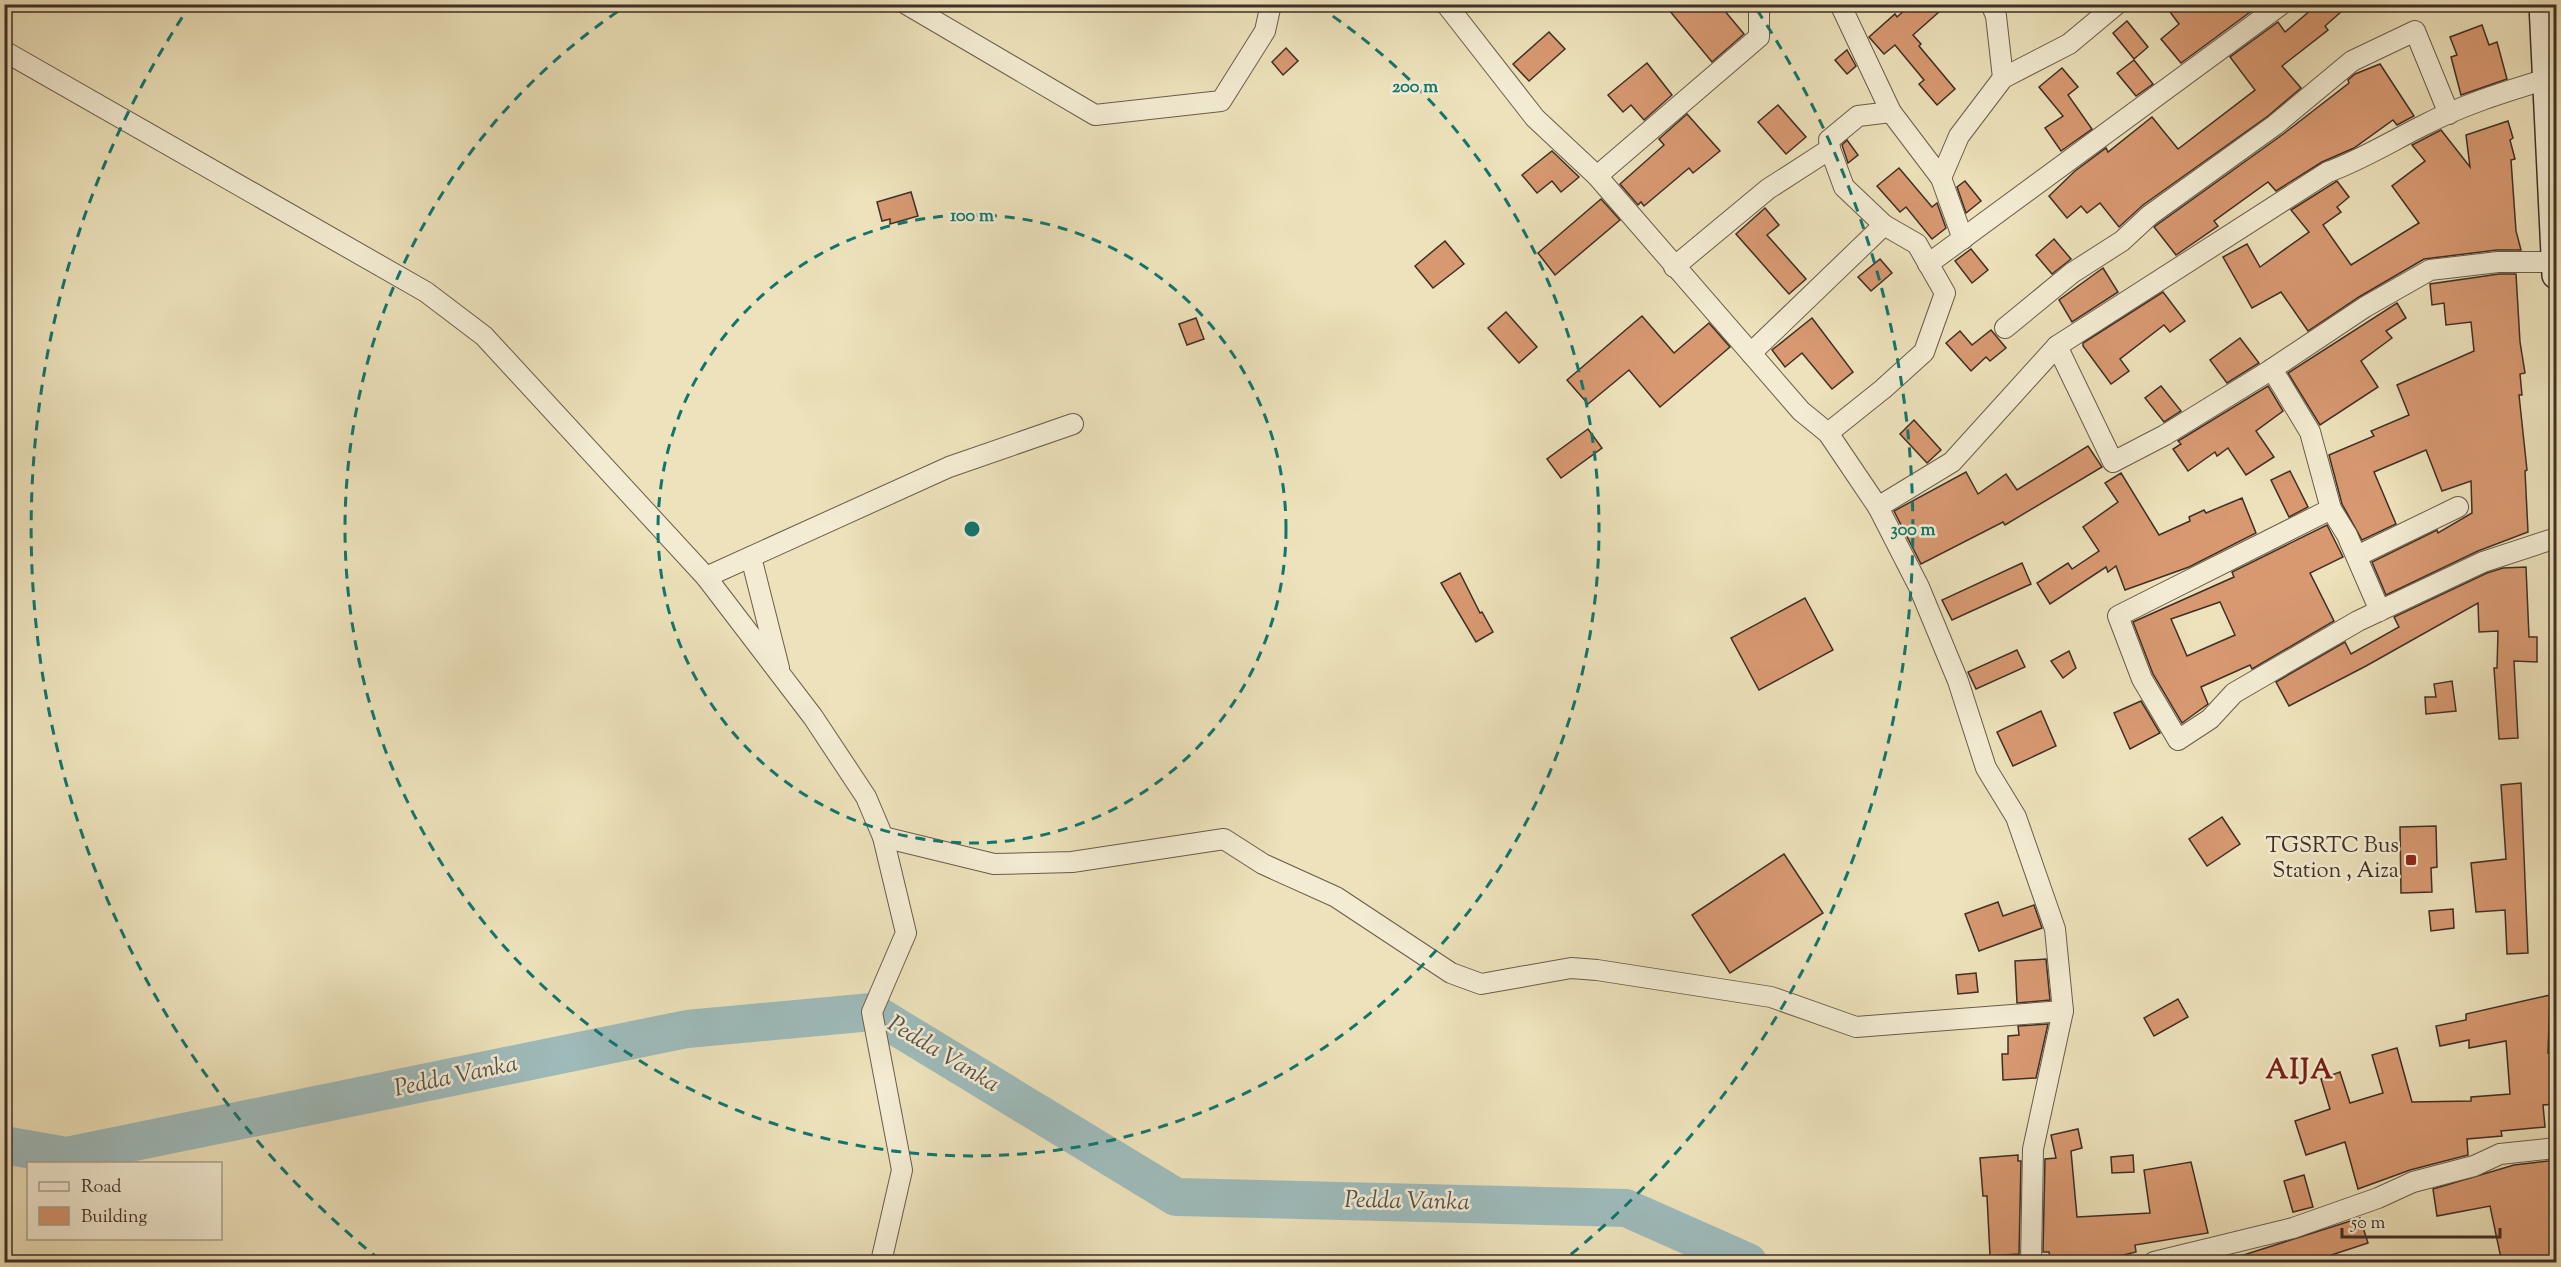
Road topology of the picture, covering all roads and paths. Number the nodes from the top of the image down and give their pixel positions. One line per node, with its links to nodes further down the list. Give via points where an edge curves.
1 (906, 4): 2 (street, via 1095,115 1221,101 1265,31)
2 (1271, 4)
3 (1764, 4): 17 (street, via 1759,9 1759,38)
4 (1840, 4): 13 (street)
5 (2117, 4): 11 (street, via 2069,44)
6 (2282, 4): 20 (street)
7 (2543, 4): 12 (main road)
8 (1449, 6): 17 (street, via 1535,118)
9 (1997, 8): 11 (street)
10 (4, 51): 37 (street, via 426,292 484,336)
11 (2003, 78): 18 (street, via 1959,136)
12 (2547, 79): 14 (street, via 2489,96); 15 (main road)
13 (1891, 112): 16 (street, via 1858,116 1830,140); 18 (street)
14 (2449, 114): 25 (street, via 2415,31 2352,61 2275,125 2150,215 2122,241 2072,273); 26 (street, via 2360,160 2328,172)
15 (2553, 114): 21 (main road)
16 (1830, 149): 19 (street, via 1844,187); 23 (street, via 1768,189)
17 (1597, 176): 23 (street)
18 (1941, 178): 20 (street)
19 (1884, 225): 22 (street, via 1917,244); 27 (street)
20 (1963, 239): 22 (street)
21 (2556, 262): 24 (main road); 28 (street, via 2498,262 2430,270 2365,307)
22 (1928, 264): 30 (street, via 1945,293 1924,351)
23 (1674, 267): 27 (street)
24 (2556, 275)
25 (2006, 328)
26 (2057, 346): 28 (street, via 2113,462); 31 (street, via 1952,462)
27 (1750, 353): 30 (street, via 1801,411)
28 (2272, 369): 33 (street, via 2310,432)
29 (1073, 424): 36 (street, via 949,467)
30 (1828, 433): 31 (street)
31 (1878, 507): 41 (street, via 1924,598 1958,681 1986,768 2016,817 2055,929)
32 (2458, 507): 35 (street)
33 (2331, 509): 35 (street); 38 (street, via 2118,616 2142,679 2178,740 2210,719 2234,693)
34 (2556, 538): 38 (street, via 2483,562)
35 (2357, 556): 38 (street)
36 (751, 557): 37 (street); 39 (street)
37 (706, 577): 39 (street)
38 (2380, 611)
39 (782, 679): 40 (street, via 813,717 866,797)
40 (883, 837): 41 (street, via 994,864 1072,862 1224,839 1263,864 1336,897 1451,973 1481,984 1571,968 1597,970 1771,997 1856,1027); 43 (street, via 906,933 872,1012 902,1170)
41 (2063, 1011): 44 (street, via 2033,1149)
42 (2556, 1148): 45 (street, via 2500,1154 2293,1228)
43 (881, 1263)
44 (2031, 1263)
45 (2154, 1263)

